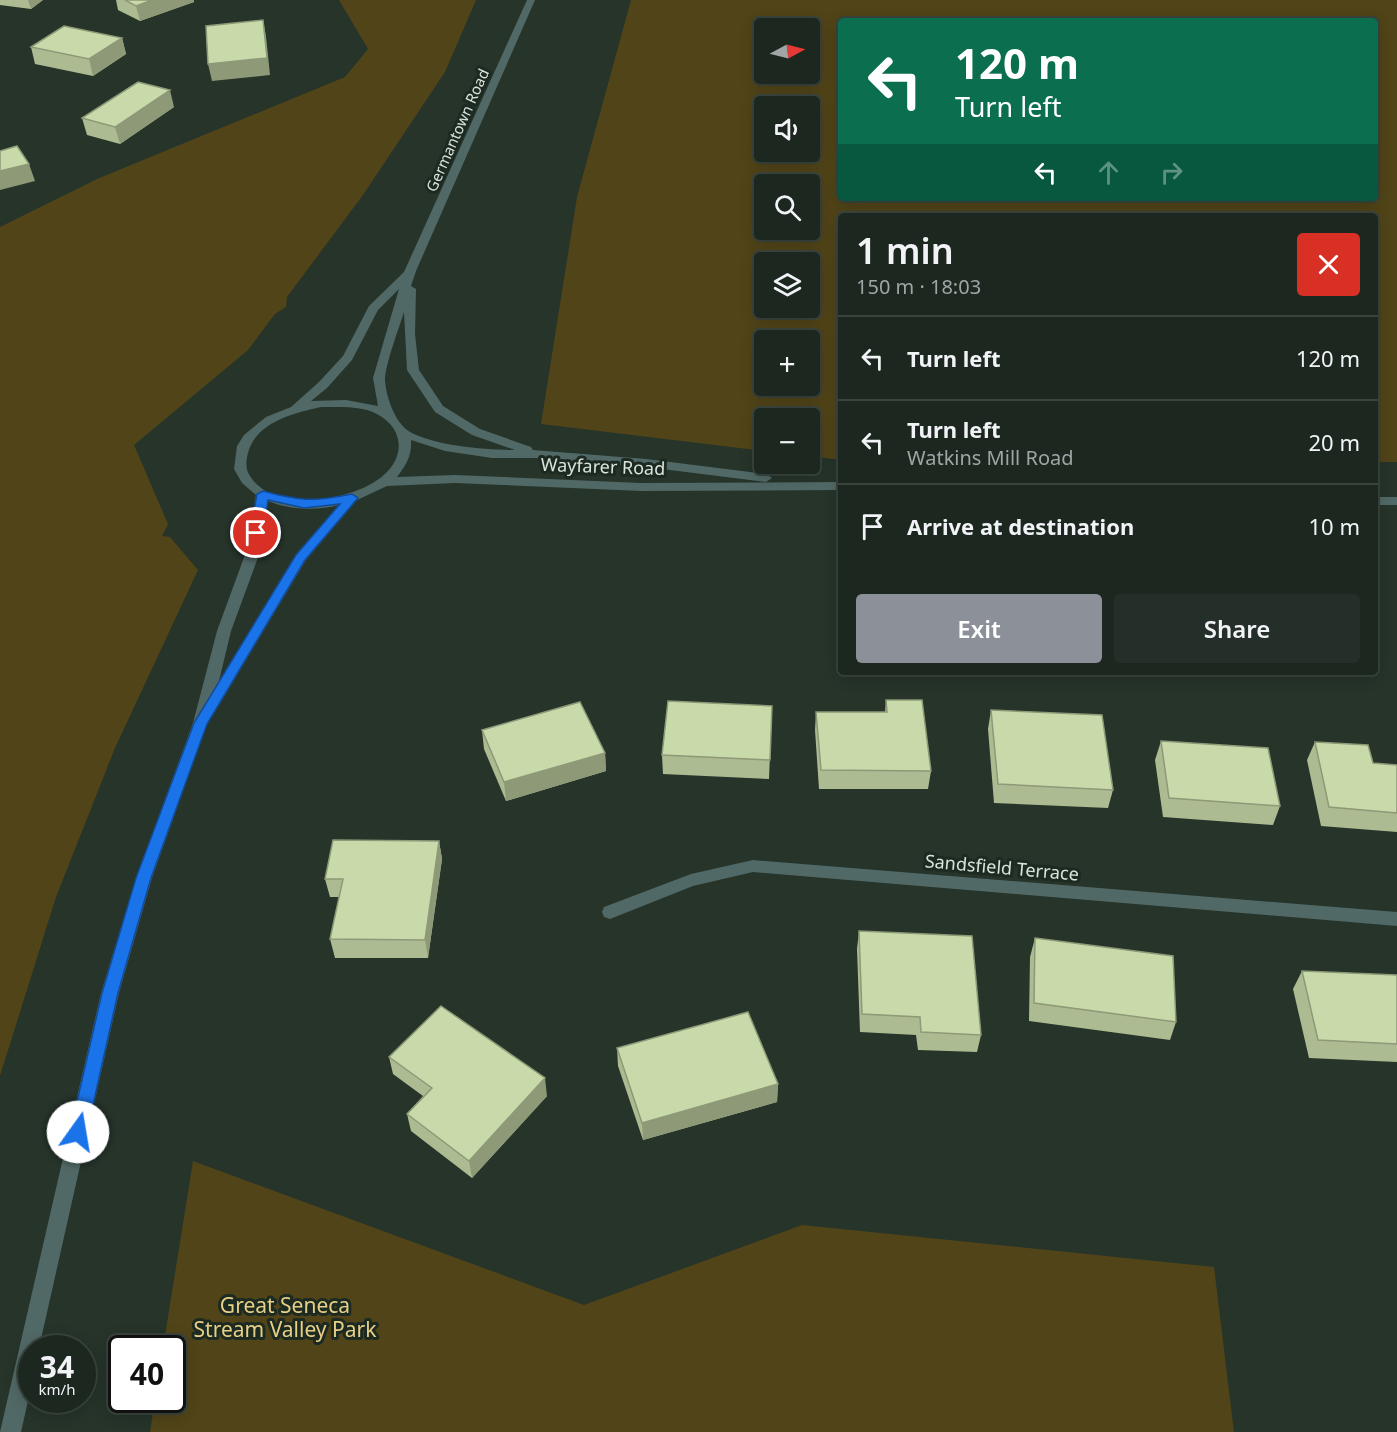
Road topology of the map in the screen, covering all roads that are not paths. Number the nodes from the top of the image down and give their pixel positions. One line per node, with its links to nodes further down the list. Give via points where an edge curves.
1 (531, 0): 2 (street, Germantown Road)
2 (410, 272): 3 (street, Germantown Road, via 373,308 348,357); 4 (street, Germantown Road, via 379,378); 6 (street, via 413,370 439,409 476,432)
3 (295, 408): 4 (street, via 347,403); 10 (street, via 252,433 241,449 239,466 247,482)
4 (386, 414): 5 (street)
5 (405, 434): 6 (street, Wayfarer Road, via 445,447 492,454); 7 (street, via 407,450 400,467)
6 (537, 454): 8 (street, Wayfarer Road)
7 (384, 482): 8 (street, Wayfarer Road, via 455,479 640,487); 11 (street)
8 (820, 485): 9 (street, Wayfarer Road)
9 (838, 486)
10 (263, 494): 11 (street, via 304,504); 14 (street, via 253,552 224,631)
11 (352, 498): 14 (street, via 301,557)
12 (1378, 501): 13 (street)
13 (1397, 501)
14 (201, 723): 17 (street, via 144,878 110,993)
15 (610, 912): 16 (street, Sandsfield Terrace, via 691,880 753,866)
16 (1397, 919)
17 (10, 1432)

